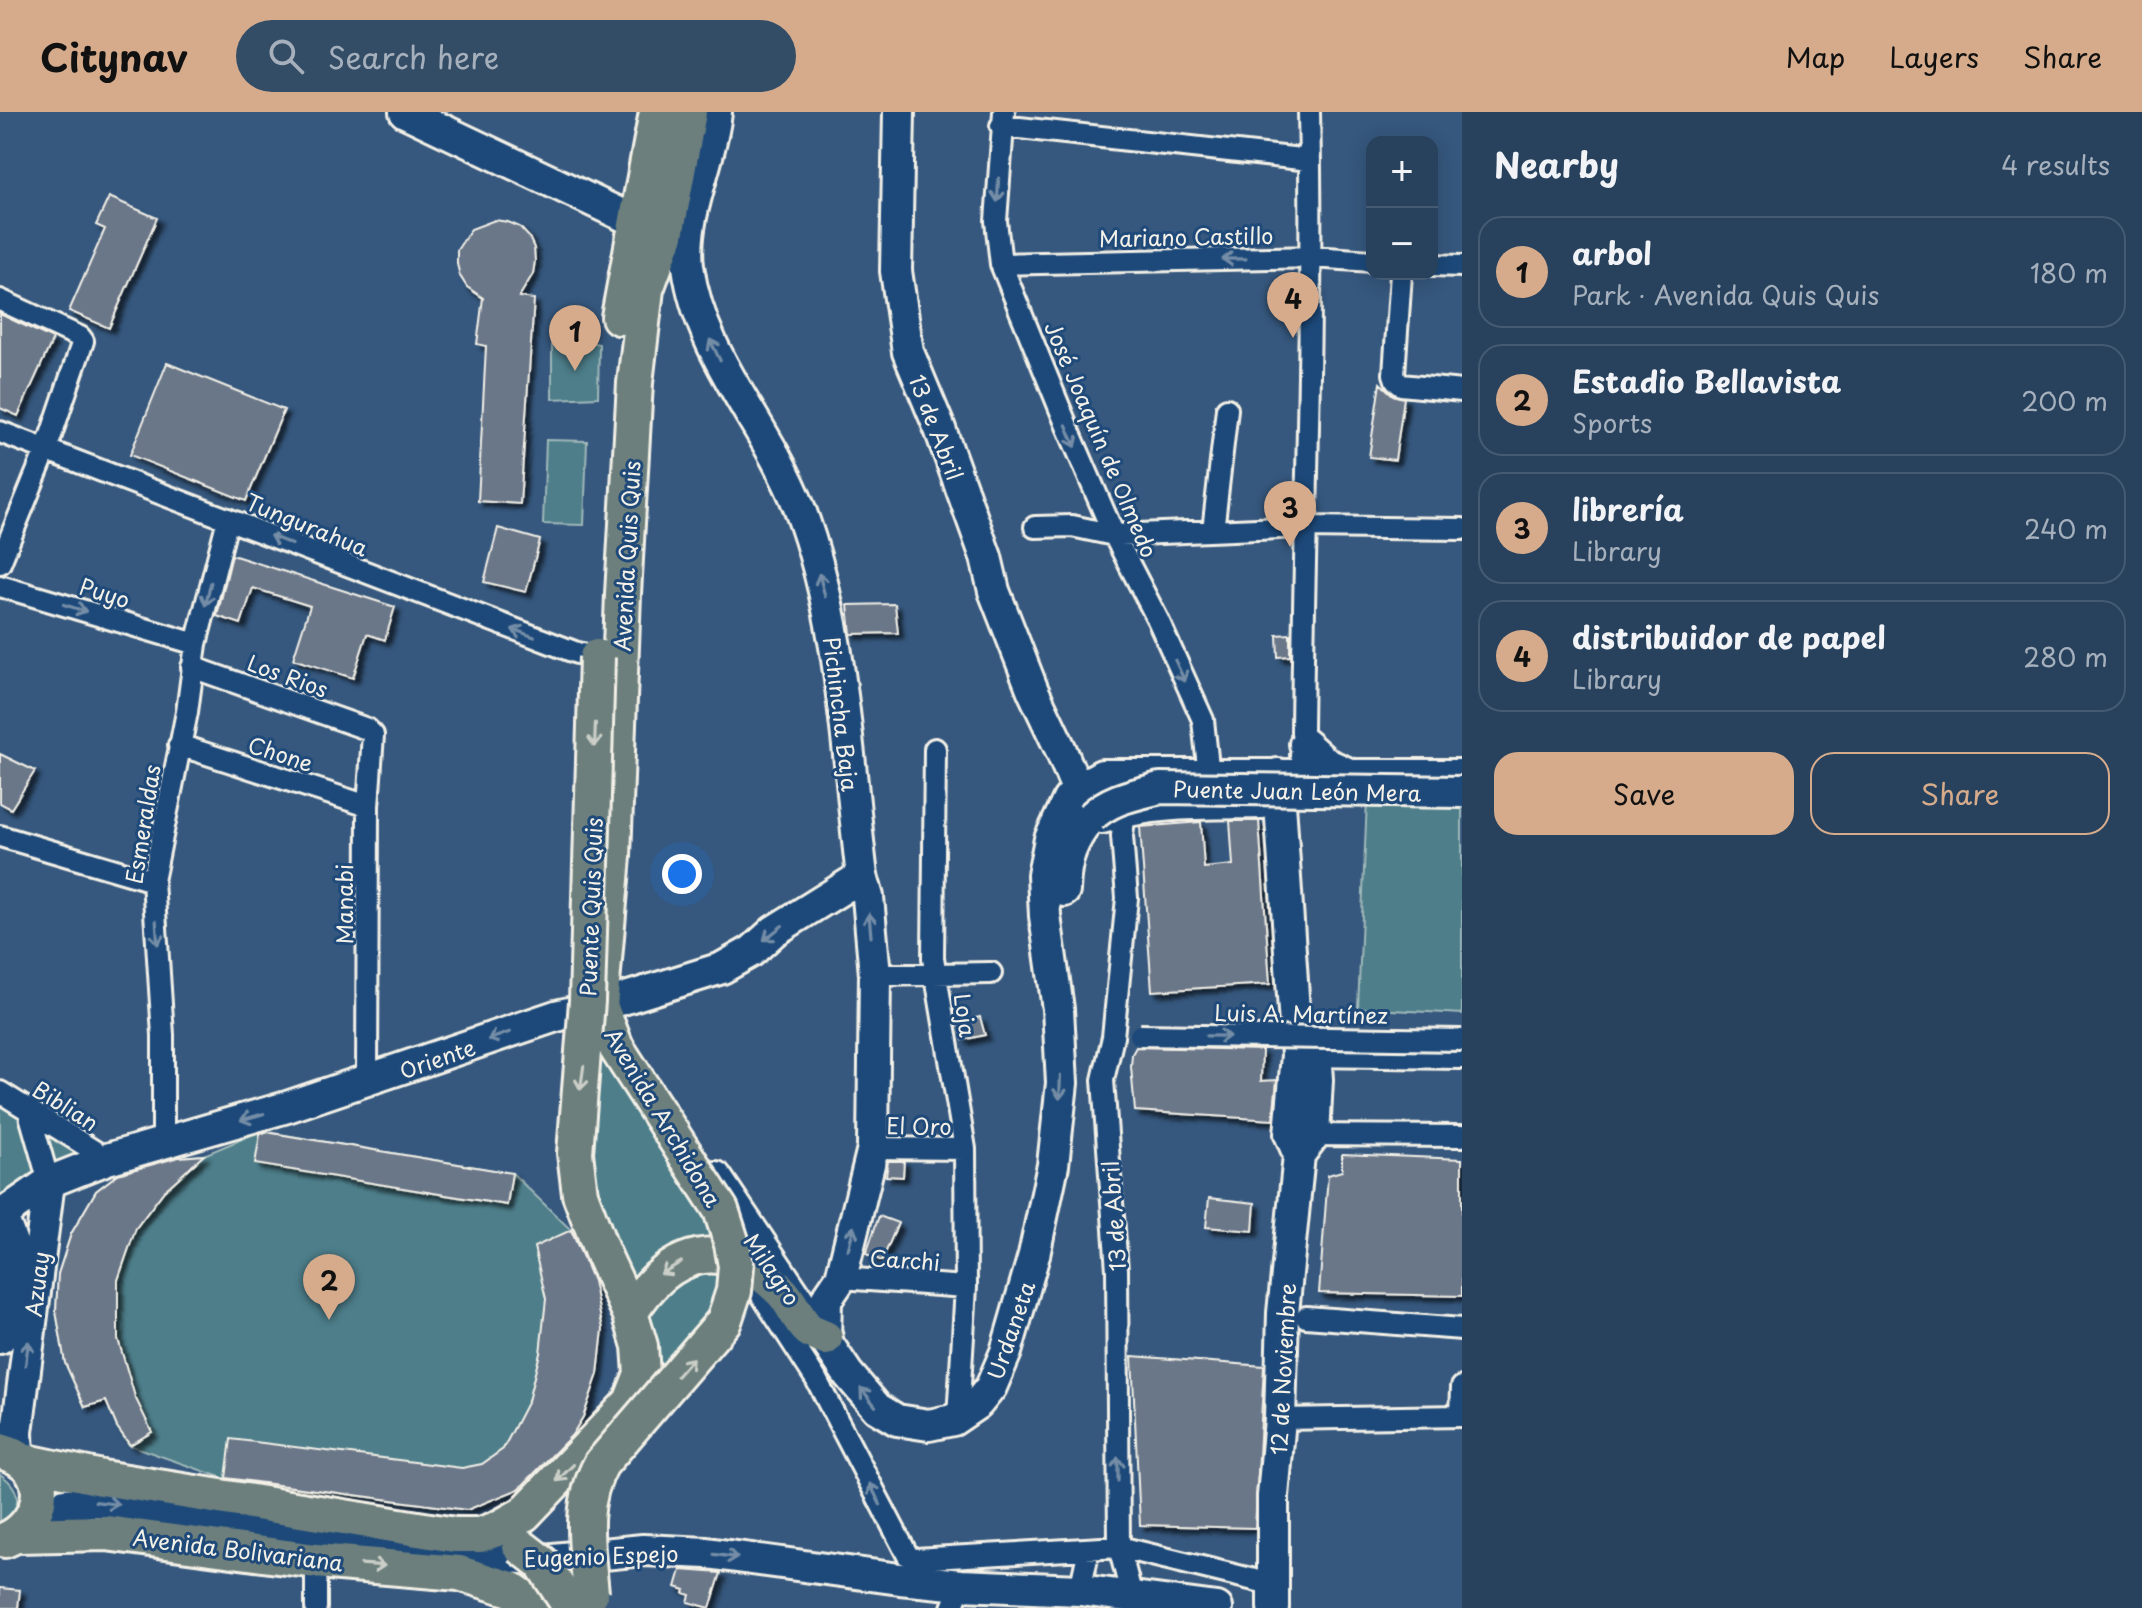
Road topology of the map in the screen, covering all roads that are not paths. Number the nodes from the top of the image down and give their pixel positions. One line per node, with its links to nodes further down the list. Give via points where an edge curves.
1 (405, 112): 9 (street)
2 (657, 112): 9 (main road, Avenida Quis Quis)
3 (689, 112): 9 (main road, Avenida Quis Quis)
4 (716, 112): 45 (street, Pichincha Baja, one-way to 4, via 836,661 809,536 787,479 703,325 688,265 691,223)
5 (899, 112): 39 (street, 13 de Abril, via 896,271 908,352 1033,691)
6 (1309, 112): 8 (street)
7 (1002, 119): 8 (street); 12 (street, José Joaquín de Olmedo, one-way to 12, via 996,221)
8 (1310, 160): 10 (street)
9 (650, 228): 30 (main road, Avenida Quis Quis, via 617,329); 50 (main road, Avenida Quis Quis, via 636,368 613,856)
10 (1312, 257): 11 (street, Mariano Castillo); 12 (street, Mariano Castillo, one-way to 12); 23 (street)
11 (1366, 261)
12 (1001, 264): 26 (street, José Joaquín de Olmedo, one-way to 26)
13 (1438, 265): 14 (street)
14 (1462, 266)
15 (1401, 280): 17 (street, via 1396,380 1401,385)
16 (0, 300): 20 (street, via 83,341)
17 (1462, 391)
18 (1227, 409): 25 (street)
19 (0, 432): 20 (street, Tungurahua)
20 (46, 450): 21 (street, Tungurahua); 27 (street)
21 (228, 519): 29 (street, Esmeraldas, one-way to 29); 30 (street, Tungurahua, one-way to 21, via 548,643)
22 (1035, 527): 26 (street, via 1072,526)
23 (1304, 527): 24 (street); 25 (street); 33 (street)
24 (1462, 529)
25 (1213, 531): 26 (street)
26 (1114, 535): 38 (street, José Joaquín de Olmedo, one-way to 38, via 1203,720)
27 (0, 563)
28 (0, 586): 29 (street, Puyo, one-way to 29)
29 (196, 644): 31 (street, Esmeraldas)
30 (597, 657): 70 (main road, Puente Quis Quis, one-way to 70, bridge, via 587,1001 575,1153 580,1194)
31 (192, 667): 32 (street, Los Rios); 34 (street, Esmeraldas)
32 (367, 729): 42 (street, Manabi, via 373,735)
33 (1303, 738): 36 (street, via 1327,764); 40 (street, via 1291,745)
34 (179, 745): 42 (street, Chone); 46 (street, Esmeraldas)
35 (935, 749): 47 (street, Loja)
36 (1349, 774): 37 (street); 40 (street)
37 (1462, 775)
38 (1209, 776): 39 (street); 40 (street)
39 (1089, 782): 43 (street, 13 de Abril); 51 (street, Urdaneta, via 1068,800 1050,839 1043,875)
40 (1285, 783): 43 (street); 54 (street, 12 de Noviembre, via 1309,926)
41 (1462, 792): 43 (street, Puente Juan León Mera, bridge, via 1160,788 1104,805)
42 (368, 806): 56 (street, Manabi)
43 (1110, 820): 51 (street, via 1078,833 1065,862); 52 (street, 13 de Abril, via 1127,898)
44 (0, 836): 46 (street)
45 (862, 876): 49 (street, Pichincha Baja, one-way to 45); 50 (street, Oriente, one-way to 50, via 722,968)
46 (153, 881): 60 (street, Esmeraldas, one-way to 60, via 163,1035)
47 (936, 973): 48 (street); 49 (street); 63 (street, Loja)
48 (991, 973)
49 (875, 975): 62 (street, Pichincha Baja)
50 (591, 1008): 56 (street, Oriente, one-way to 56); 67 (street, Milagro, via 652,1132); 74 (street); 89 (main road, Avenida Archidona, one-way to 50, bridge, via 590,1483 724,1321 736,1266 721,1210)
51 (1058, 1009): 77 (street, Urdaneta, one-way to 77, via 1062,1083 1053,1165 1034,1255 991,1387)
52 (1113, 1037): 53 (street, Luis A. Martínez, one-way to 53, bridge); 82 (street, 13 de Abril, one-way to 52, via 1117,1270 1103,1080)
53 (1462, 1040)
54 (1306, 1056): 55 (street, Luis A. Martínez); 61 (street, 12 de Noviembre, via 1317,1080)
55 (1462, 1058)
56 (367, 1082): 60 (street, Oriente, one-way to 60)
57 (0, 1092): 58 (street, Biblian)
58 (29, 1112): 64 (street, Biblian); 65 (street, Azuay)
59 (1462, 1136): 61 (street)
60 (163, 1142): 64 (street, Oriente)
61 (1301, 1142): 78 (street, 12 de Noviembre, via 1283,1313)
62 (873, 1148): 63 (street, El Oro); 68 (street, Pichincha Baja, one-way to 62)
63 (965, 1149): 69 (street, Loja)
64 (107, 1159): 65 (street, Oriente)
65 (49, 1182): 66 (street, Oriente); 79 (street, Azuay, one-way to 65)
66 (1, 1215): 73 (street, Azuay, via 12,1243)
67 (738, 1260): 70 (main road, one-way to 70, via 701,1255 670,1267); 74 (main road, via 784,1293 808,1329); 83 (street, Milagro, one-way to 67, via 908,1556 816,1379)
68 (841, 1278): 69 (street, Carchi); 74 (street, Pichincha Baja, via 826,1300)
69 (966, 1287): 77 (street, Loja)
70 (630, 1313): 81 (main road, Puente Quis Quis, one-way to 81, via 642,1374 631,1402 524,1514)
71 (1306, 1317): 72 (street)
72 (1462, 1329)
73 (0, 1338)
74 (825, 1338): 77 (street, one-way to 74, via 918,1425 884,1414)
75 (1462, 1387): 76 (street)
76 (1462, 1416): 78 (street)
77 (958, 1418)
78 (1280, 1419): 86 (street, 12 de Noviembre)
79 (14, 1457): 80 (main road, via 36,1482 37,1507); 81 (main road, Avenida Bolivariana, via 102,1478 455,1535)
80 (16, 1532): 84 (main road, Avenida Bolivariana, via 106,1533); 87 (street, Eugenio Espejo, one-way to 87, via 65,1504 95,1501 543,1560 643,1550 707,1553)
81 (508, 1538): 89 (main road, bridge)
82 (1119, 1547): 83 (street); 86 (street); 88 (street, 13 de Abril)
83 (1089, 1549): 85 (street)
84 (316, 1561): 90 (street); 91 (main road, Avenida Bolivariana, one-way to 91, via 459,1573 511,1589)
85 (1080, 1590): 87 (street, Eugenio Espejo); 88 (street, Eugenio Espejo)
86 (1272, 1596)
87 (956, 1597)
88 (1134, 1602): 92 (street, Eugenio Espejo)
89 (585, 1603)
90 (316, 1608)
91 (538, 1608)
92 (1217, 1608)

